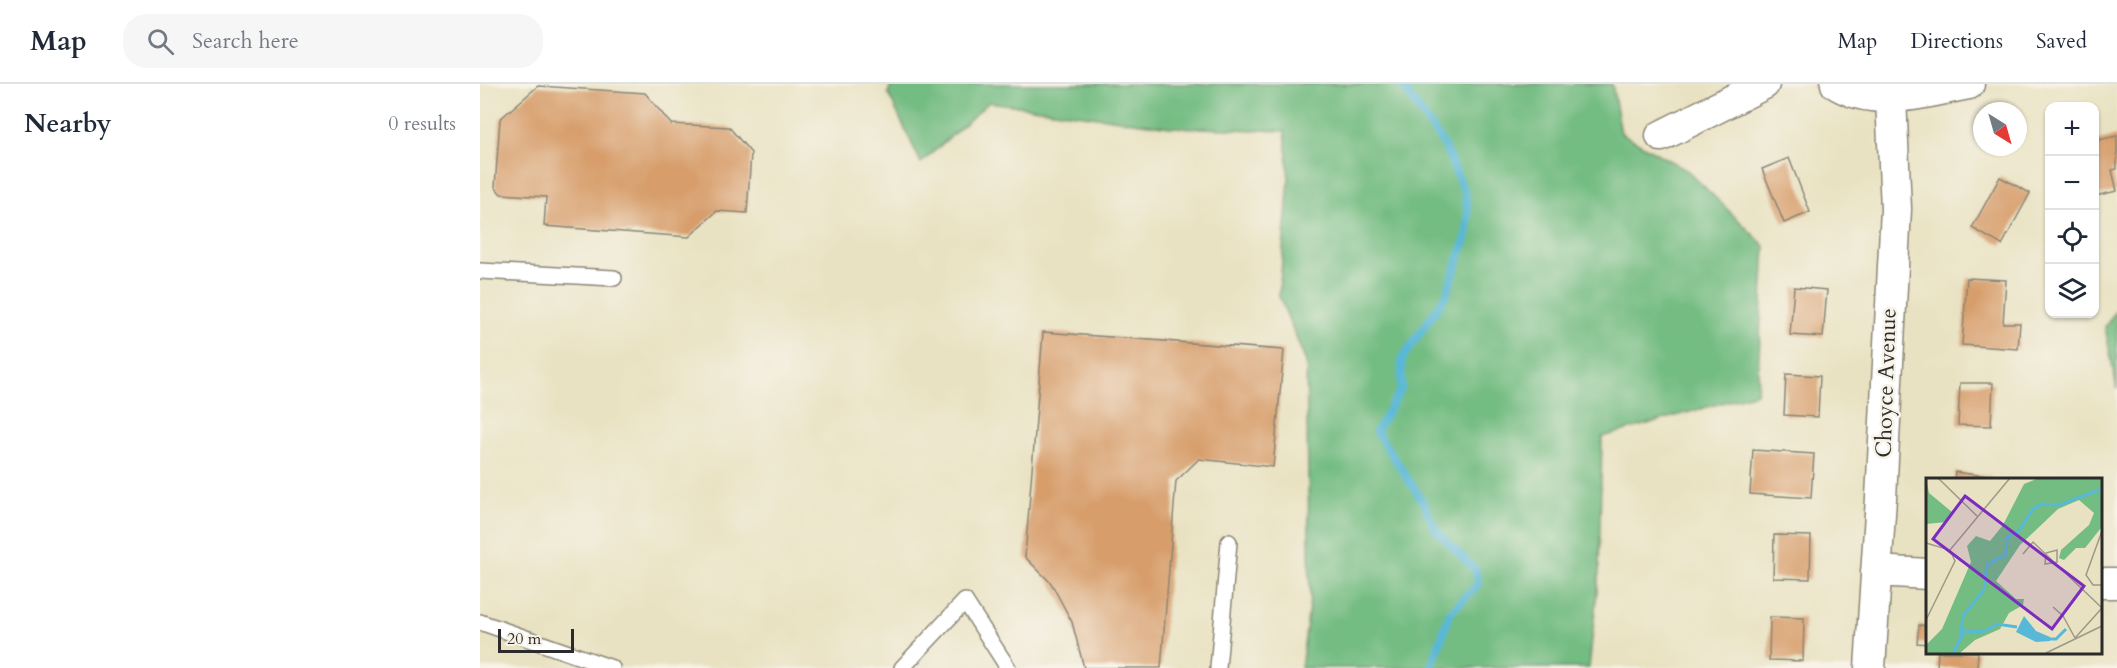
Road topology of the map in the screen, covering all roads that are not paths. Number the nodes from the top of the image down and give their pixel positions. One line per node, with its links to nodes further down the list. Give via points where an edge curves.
1 (1764, 84): 5 (street)
2 (1836, 84): 4 (street, via 1864,96)
3 (1969, 84): 4 (street)
4 (1891, 99): 9 (street, Choyce Avenue, via 1896,209)
5 (1661, 136)
6 (480, 271): 7 (lane)
7 (614, 278)
8 (1228, 542): 17 (lane)
9 (1876, 571): 10 (street); 18 (street, Choyce Avenue)
10 (1926, 574)
11 (2102, 582): 12 (street)
12 (2117, 584)
13 (480, 622): 14 (lane)
14 (612, 668)
15 (902, 668): 16 (lane, via 965,601)
16 (1008, 668)
17 (1218, 668)
18 (1870, 668)

